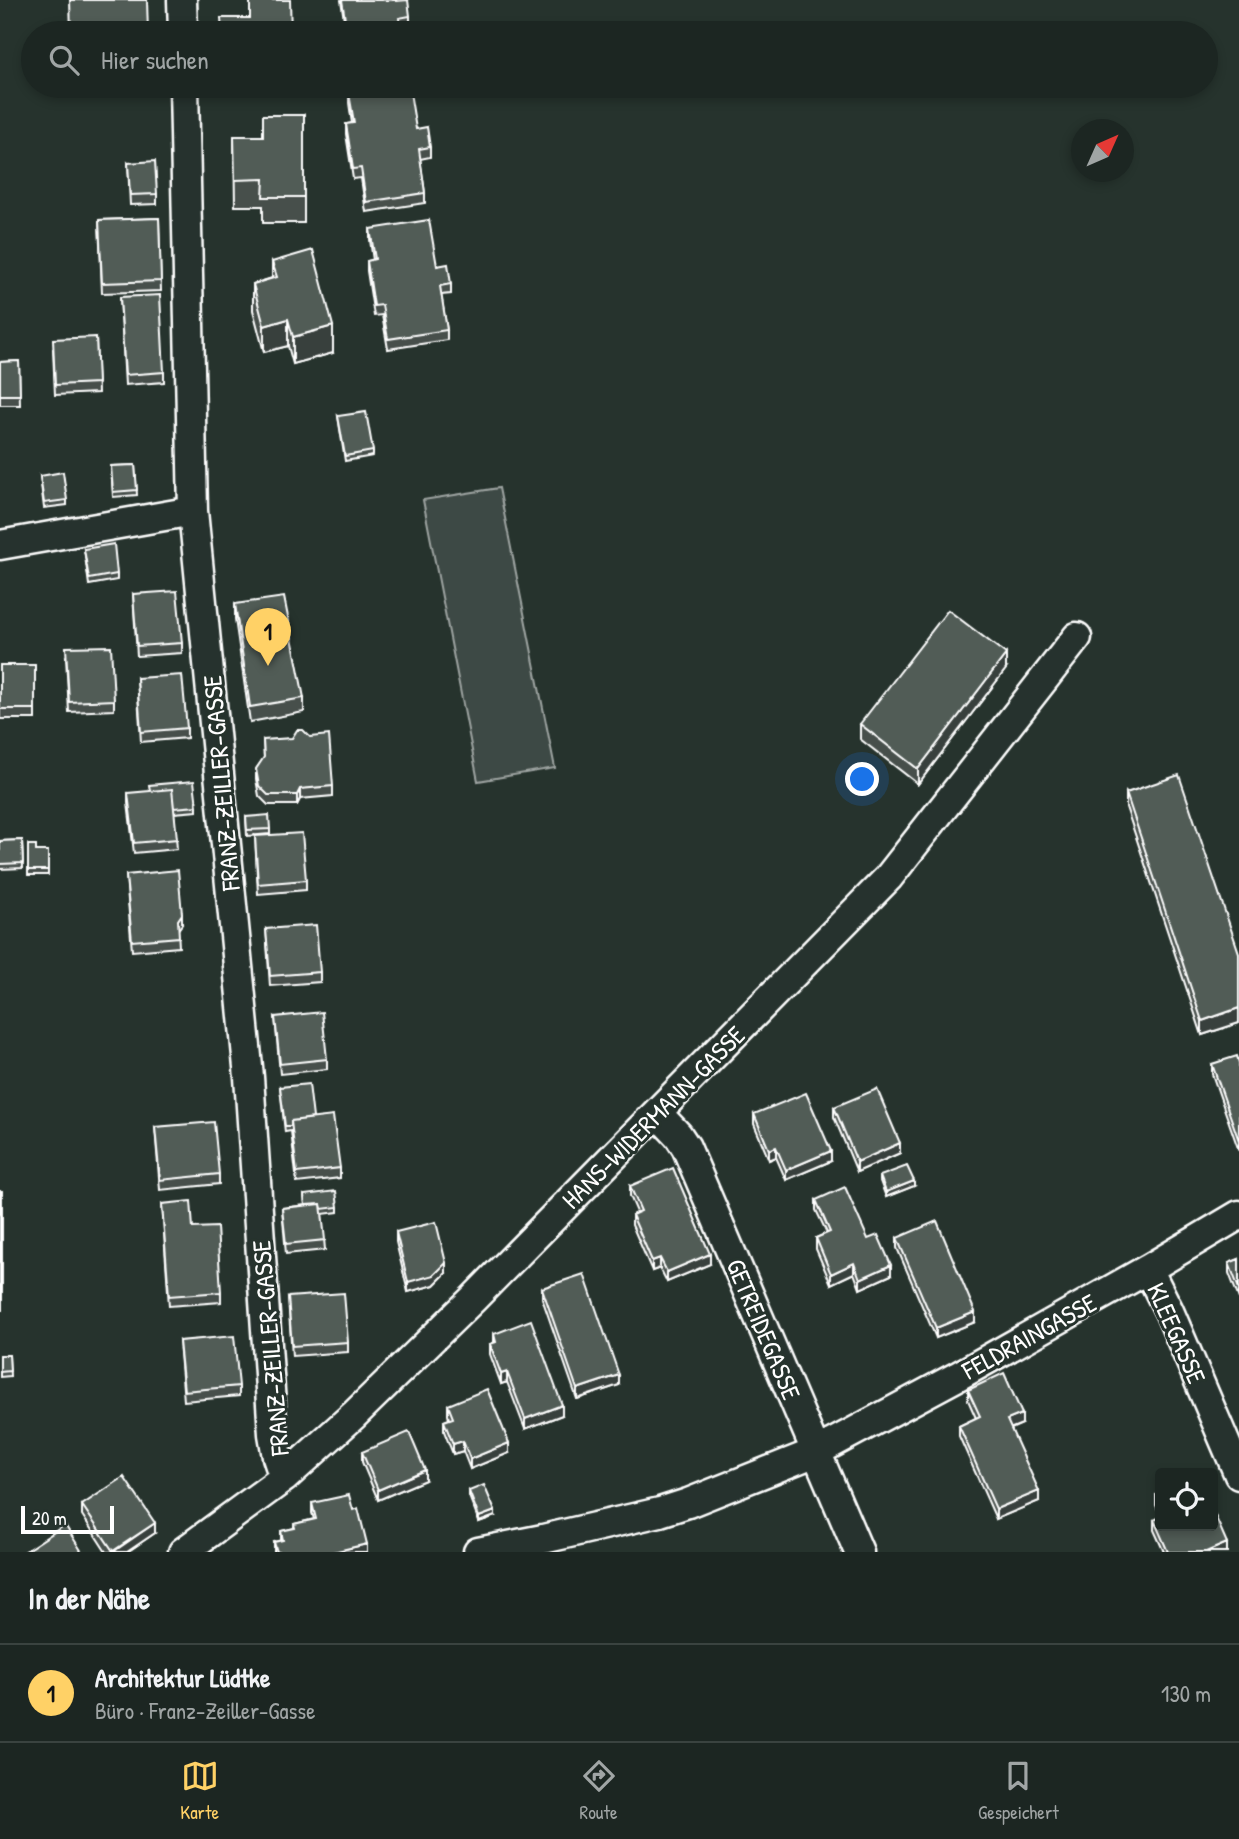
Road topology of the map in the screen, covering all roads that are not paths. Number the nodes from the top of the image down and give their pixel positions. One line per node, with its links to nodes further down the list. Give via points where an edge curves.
1 (182, 0): 2 (street)
2 (183, 21)
3 (184, 98): 4 (street, FRANZ-ZEILLER-GASSE)
4 (194, 511): 5 (street); 12 (street, FRANZ-ZEILLER-GASSE, via 249,1077 273,1434)
5 (0, 545)
6 (1077, 637): 7 (street, HANS-WIDERMANN-GASSE, via 888,878)
7 (657, 1113): 10 (street, GETREIDEGASSE, via 686,1147); 12 (street, HANS-WIDERMANN-GASSE, via 354,1415)
8 (1239, 1215): 9 (street, FELDRAINGASSE)
9 (1148, 1269): 10 (street, FELDRAINGASSE); 11 (street, KLEEGASSE)
10 (816, 1452): 13 (street, FELDRAINGASSE, via 688,1503); 16 (street, GETREIDEGASSE)
11 (1239, 1475)
12 (284, 1478): 14 (street, HANS-WIDERMANN-GASSE)
13 (546, 1546): 15 (street, FELDRAINGASSE)
14 (183, 1552)
15 (478, 1552)
16 (859, 1552)

